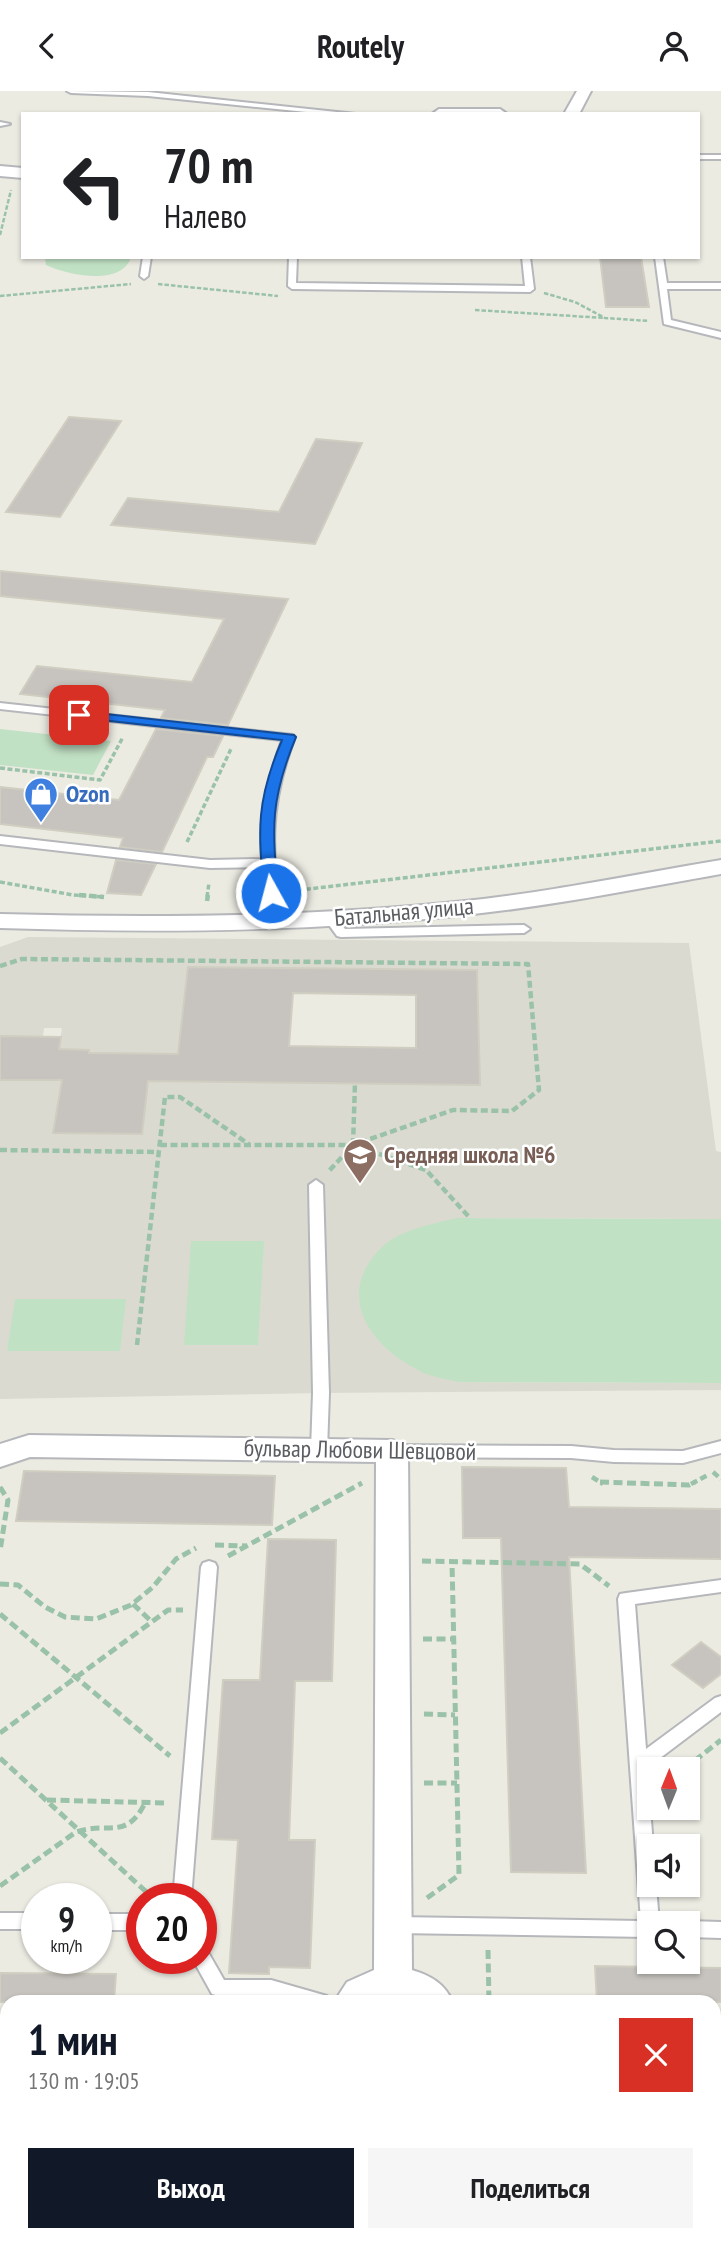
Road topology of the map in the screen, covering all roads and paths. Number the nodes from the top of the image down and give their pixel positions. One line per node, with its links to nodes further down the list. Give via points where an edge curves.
1 (71, 91): 3 (lane)
2 (584, 91): 4 (street)
3 (332, 112)
4 (572, 112)
5 (700, 157): 6 (lane)
6 (721, 157)
7 (13, 172): 8 (path)
8 (0, 235)
9 (147, 259): 13 (lane)
10 (293, 259): 16 (lane, via 292,286)
11 (526, 259): 16 (lane)
12 (659, 259): 14 (lane)
13 (144, 276)
14 (663, 286): 15 (lane); 17 (lane)
15 (721, 286)
16 (530, 289): 17 (path, via 575,302 605,318)
17 (667, 322): 18 (lane)
18 (721, 335)
19 (0, 706): 20 (lane)
20 (132, 720): 21 (lane); 22 (path, via 100,780)
21 (239, 732): 25 (path); 26 (lane, via 289,737 269,799)
22 (0, 768)
23 (0, 840): 25 (lane)
24 (721, 841): 29 (path)
25 (178, 861): 26 (lane)
26 (267, 863): 29 (lane)
27 (721, 867): 33 (street, Батальная улица, via 467,908)
28 (0, 882): 30 (path)
29 (271, 893): 35 (lane)
30 (115, 898)
31 (218, 900): 32 (path)
32 (199, 902)
33 (330, 918): 35 (street, Батальная улица); 36 (lane, via 341,933)
34 (0, 921): 35 (street, Батальная улица)
35 (275, 922)
36 (524, 929)
37 (0, 966): 41 (path, via 22,959 528,964 539,1090 512,1111 453,1110)
38 (355, 1083): 41 (path)
39 (160, 1145): 40 (path); 40 (path, via 165,1097 180,1097); 43 (path)
40 (250, 1145): 41 (path)
41 (353, 1145): 44 (path); 45 (path, via 426,1170)
42 (0, 1150): 43 (path)
43 (159, 1152): 46 (path)
44 (316, 1185): 48 (lane)
45 (470, 1218)
46 (137, 1345)
47 (721, 1447): 50 (lane, бульвар Любови Шевцовой, via 683,1457 571,1453)
48 (319, 1450): 49 (street, бульвар Любови Шевцовой, via 29,1446); 50 (street, бульвар Любови Шевцовой)
49 (0, 1456)
50 (392, 1464): 57 (path); 96 (street)
51 (721, 1467): 53 (path)
52 (584, 1472): 53 (path, via 603,1484 689,1485)
53 (713, 1472): 54 (path)
54 (721, 1479)
55 (0, 1487): 59 (path, via 8,1500)
56 (211, 1545): 57 (path)
57 (247, 1546): 62 (path)
58 (199, 1548): 66 (path, via 186,1551 169,1565)
59 (0, 1551)
60 (411, 1561): 61 (path)
61 (452, 1562): 65 (path, via 580,1564); 71 (path)
62 (209, 1567): 67 (lane)
63 (0, 1584): 66 (path, via 17,1584 52,1611 86,1620 112,1616)
64 (721, 1586): 65 (lane)
65 (626, 1599): 78 (lane)
66 (133, 1604): 69 (path)
67 (206, 1610): 69 (path, via 169,1610); 82 (lane)
68 (0, 1614): 72 (path)
69 (152, 1622): 72 (path)
70 (412, 1639): 71 (path)
71 (454, 1639): 75 (path)
72 (76, 1678): 76 (path); 82 (path)
73 (721, 1703): 79 (lane)
74 (412, 1714): 75 (path)
75 (455, 1715): 84 (path)
76 (0, 1733)
77 (721, 1740): 80 (path)
78 (637, 1757)
79 (649, 1757)
80 (699, 1757)
81 (0, 1758): 85 (path)
82 (192, 1775): 87 (lane)
83 (413, 1783): 84 (path)
84 (457, 1783): 96 (path, via 458,1874)
85 (46, 1800): 86 (path); 89 (path)
86 (145, 1803): 87 (path); 89 (path, via 134,1821 122,1827)
87 (190, 1803): 91 (lane)
88 (642, 1820): 93 (lane)
89 (79, 1830): 90 (path); 92 (path)
90 (137, 1883)
91 (183, 1883)
92 (0, 1886)
93 (649, 1911)
94 (0, 1921): 95 (lane)
95 (21, 1921)
96 (393, 1925): 97 (lane); 102 (street)
97 (488, 1926): 98 (lane); 106 (path)
98 (637, 1929)
99 (700, 1930): 100 (lane)
100 (721, 1930)
101 (211, 1974): 103 (lane, via 219,1988 271,1988)
102 (393, 1983): 104 (street, via 373,1986); 105 (street, via 413,1986)
103 (296, 1995)
104 (362, 1995)
105 (425, 1995)
106 (489, 1995)

